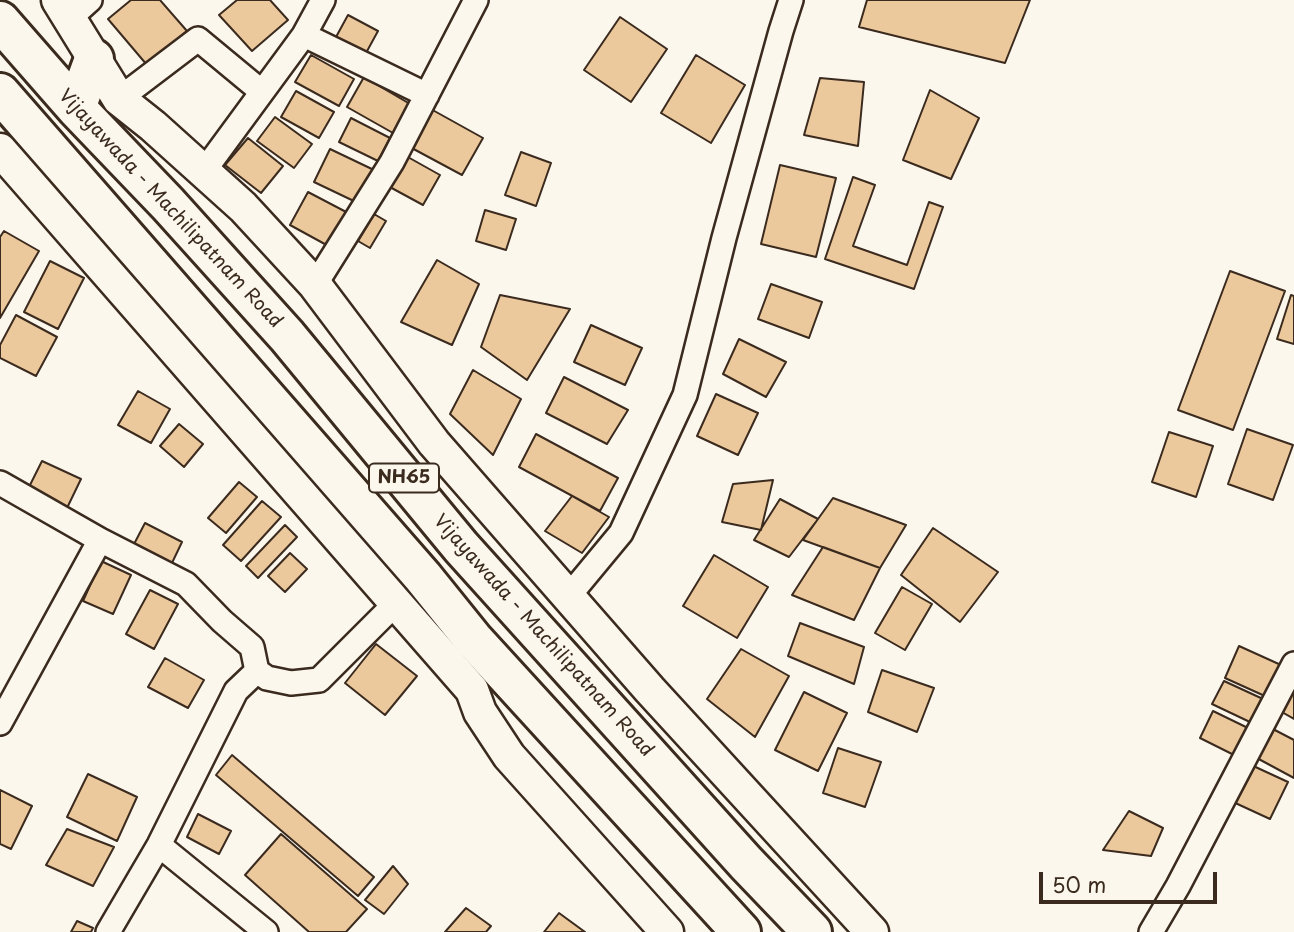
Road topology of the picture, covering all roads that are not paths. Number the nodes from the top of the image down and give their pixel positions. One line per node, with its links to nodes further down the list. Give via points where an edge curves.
1 (323, 0): 6 (street)
2 (476, 0): 10 (street)
3 (791, 0): 18 (street, via 685,395 621,533)
4 (73, 6): 7 (street)
5 (0, 21): 12 (highway, Vijayawada - Machilipatnam Road / NH65)
6 (304, 35): 8 (street); 10 (street)
7 (94, 58): 11 (street); 12 (highway)
8 (262, 92): 11 (street, via 198,39); 14 (street)
9 (0, 93): 27 (highway, NH65, via 473,639)
10 (427, 94): 15 (street, via 392,162)
11 (119, 99): 14 (street)
12 (76, 107): 28 (highway, Vijayawada - Machilipatnam Road / NH65, via 287,336 461,547)
13 (0, 150): 19 (street)
14 (204, 171): 15 (street)
15 (315, 285): 18 (street, via 434,443)
16 (0, 483): 17 (street)
17 (100, 540): 21 (street, via 186,584 252,647); 22 (street)
18 (568, 597): 29 (street)
19 (396, 603): 21 (street, via 319,680 291,684); 26 (street, via 472,690 480,712 509,756)
20 (1294, 664): 30 (street)
21 (257, 671): 23 (street, via 236,691)
22 (0, 723)
23 (159, 845): 24 (street); 25 (street)
24 (108, 932)
25 (266, 932)
26 (667, 932)
27 (741, 932)
28 (812, 932)
29 (873, 932)
30 (1151, 932)

